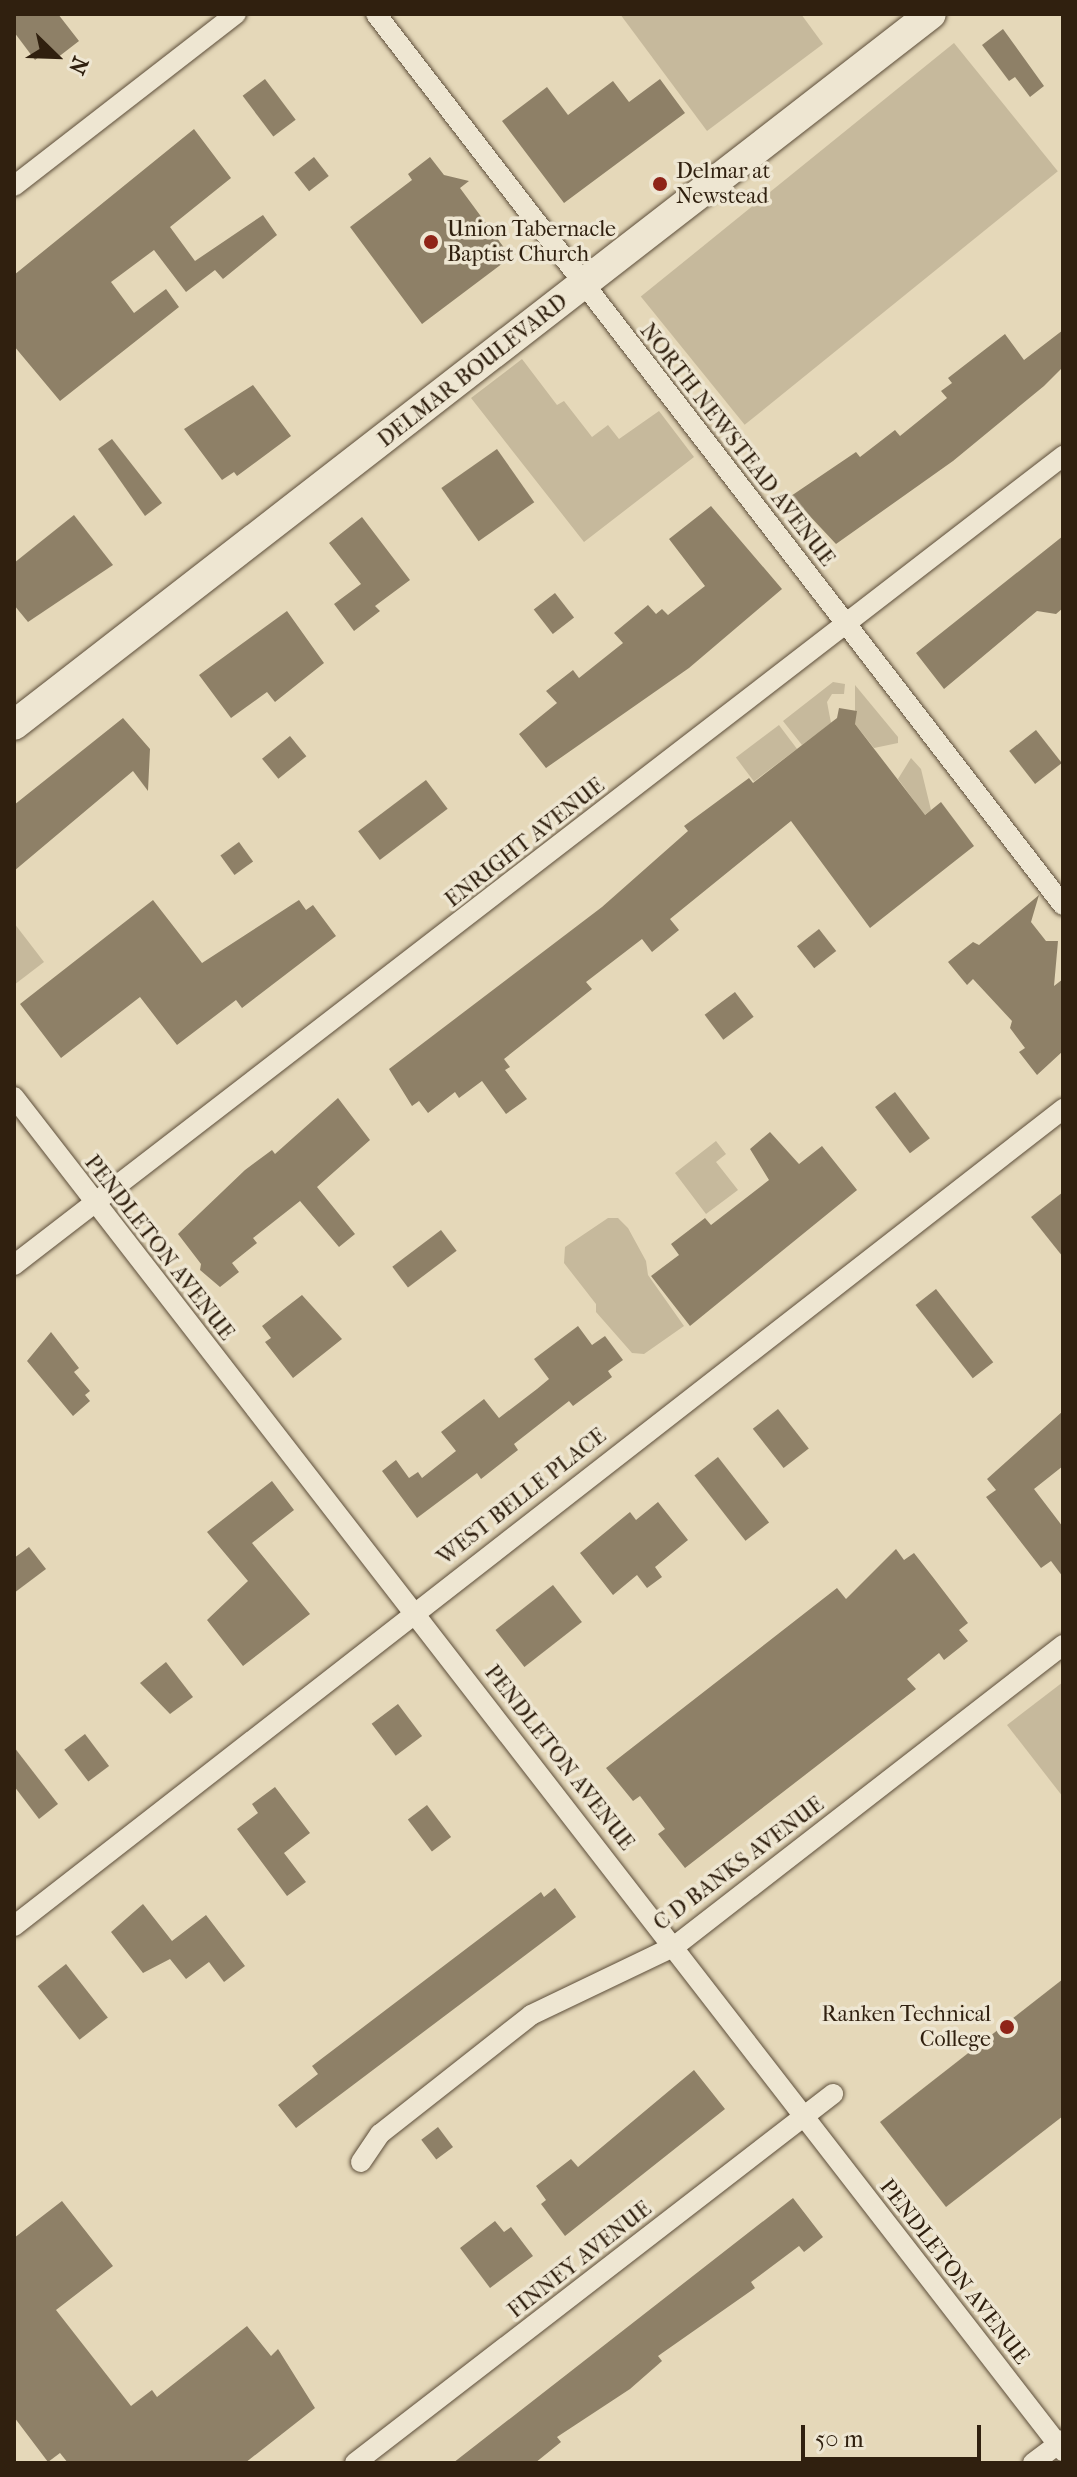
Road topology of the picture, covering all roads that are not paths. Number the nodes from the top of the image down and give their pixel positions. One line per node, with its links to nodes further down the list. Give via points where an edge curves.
1 (236, 14): 4 (street)
2 (376, 14): 5 (street, NORTH NEWSTEAD AVENUE)
3 (931, 14): 5 (main road, DELMAR BOULEVARD)
4 (14, 186)
5 (583, 286): 7 (street, NORTH NEWSTEAD AVENUE); 8 (main road, DELMAR BOULEVARD)
6 (1063, 456): 7 (street, ENRIGHT AVENUE)
7 (846, 625): 9 (street, NORTH NEWSTEAD AVENUE); 12 (street, ENRIGHT AVENUE)
8 (14, 725)
9 (1063, 905)
10 (14, 1097): 12 (street, PENDLETON AVENUE)
11 (1063, 1109): 14 (street, WEST BELLE PLACE)
12 (94, 1204): 13 (street, ENRIGHT AVENUE); 14 (street, PENDLETON AVENUE)
13 (14, 1265)
14 (413, 1611): 16 (street, WEST BELLE PLACE); 17 (street, PENDLETON AVENUE)
15 (1063, 1645): 17 (street, C D BANKS AVENUE)
16 (14, 1926)
17 (675, 1946): 19 (street, PENDLETON AVENUE); 20 (street, C D BANKS AVENUE, via 531,2015 380,2134)
18 (833, 2094): 19 (street, FINNEY AVENUE)
19 (804, 2117): 21 (street, PENDLETON AVENUE); 22 (street, FINNEY AVENUE)
20 (361, 2162)
21 (1061, 2445): 23 (street)
22 (355, 2463)
23 (1033, 2463)

